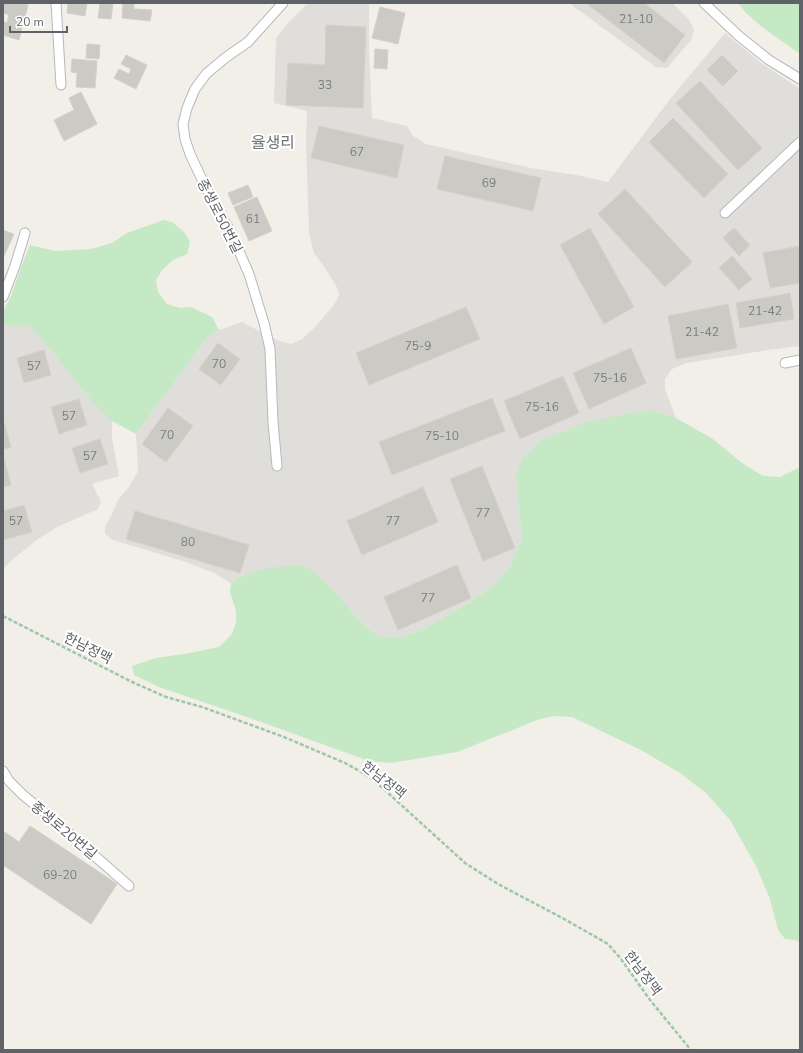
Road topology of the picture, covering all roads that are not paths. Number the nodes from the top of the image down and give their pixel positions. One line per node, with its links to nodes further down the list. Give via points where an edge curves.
1 (56, 3): 5 (lane)
2 (283, 3): 12 (lane, 종생로50번길, via 248,42 206,74 195,89 183,124 190,154 231,232 249,274 264,323 270,349)
3 (704, 3): 4 (lane, via 769,60)
4 (800, 79)
5 (61, 85)
6 (800, 142): 7 (lane)
7 (726, 213)
8 (24, 233): 9 (lane)
9 (3, 297)
10 (800, 360): 11 (lane)
11 (785, 363)
12 (277, 466)
13 (3, 771): 14 (lane, 종생로20번길, via 23,795)
14 (129, 886)

